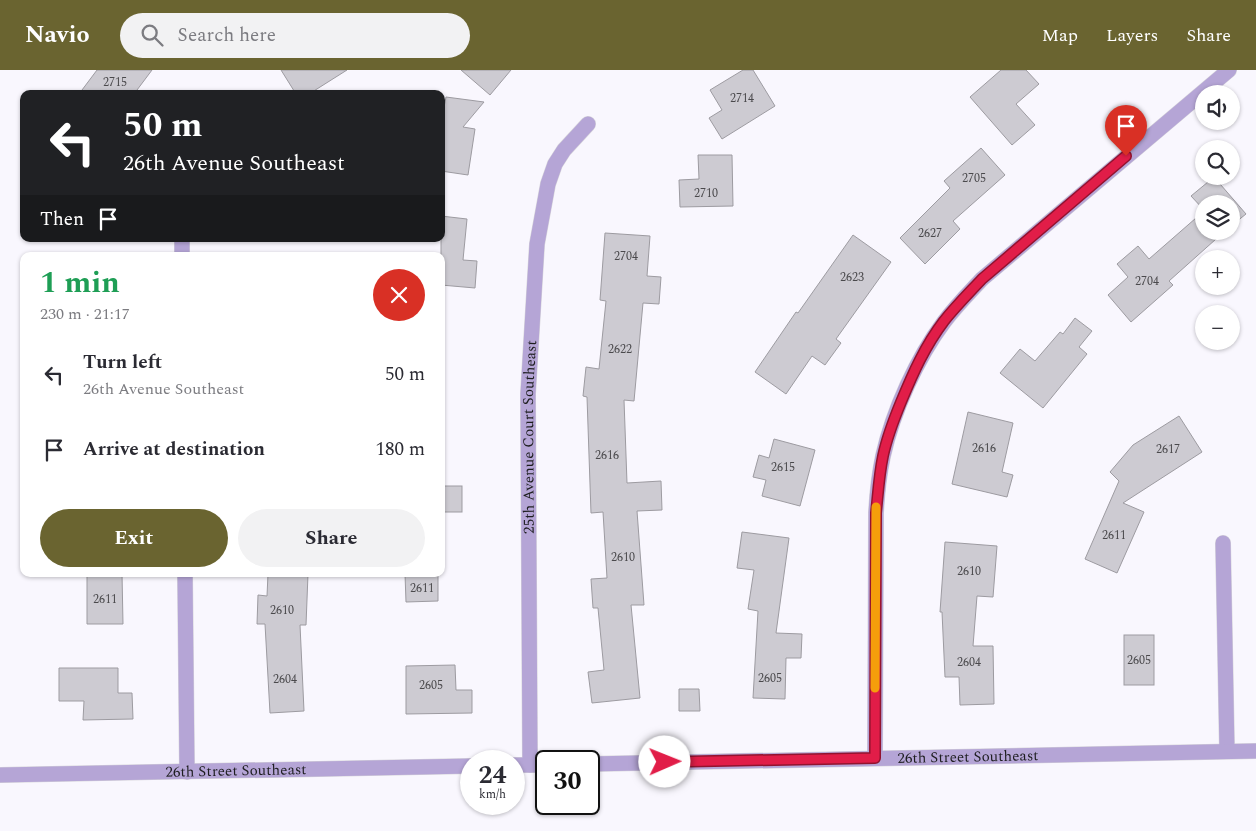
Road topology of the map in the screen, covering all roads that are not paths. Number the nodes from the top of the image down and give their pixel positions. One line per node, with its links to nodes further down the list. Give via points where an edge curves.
1 (1229, 70): 7 (street, via 982,279 944,322 913,372 891,426 878,484)
2 (588, 124): 10 (street, 25th Avenue Court Southeast, via 555,164 537,244 528,394)
3 (1223, 543): 5 (street)
4 (185, 577): 13 (street)
5 (1227, 751): 6 (street, 26th Street Southeast); 7 (street, 26th Street Southeast)
6 (1256, 751)
7 (875, 758): 8 (street, 26th Street Southeast)
8 (600, 764)
9 (525, 765): 10 (street)
10 (530, 765): 11 (street)
11 (535, 765)
12 (460, 766): 13 (street, 26th Street Southeast)
13 (187, 772): 14 (street, 26th Street Southeast)
14 (0, 776)

